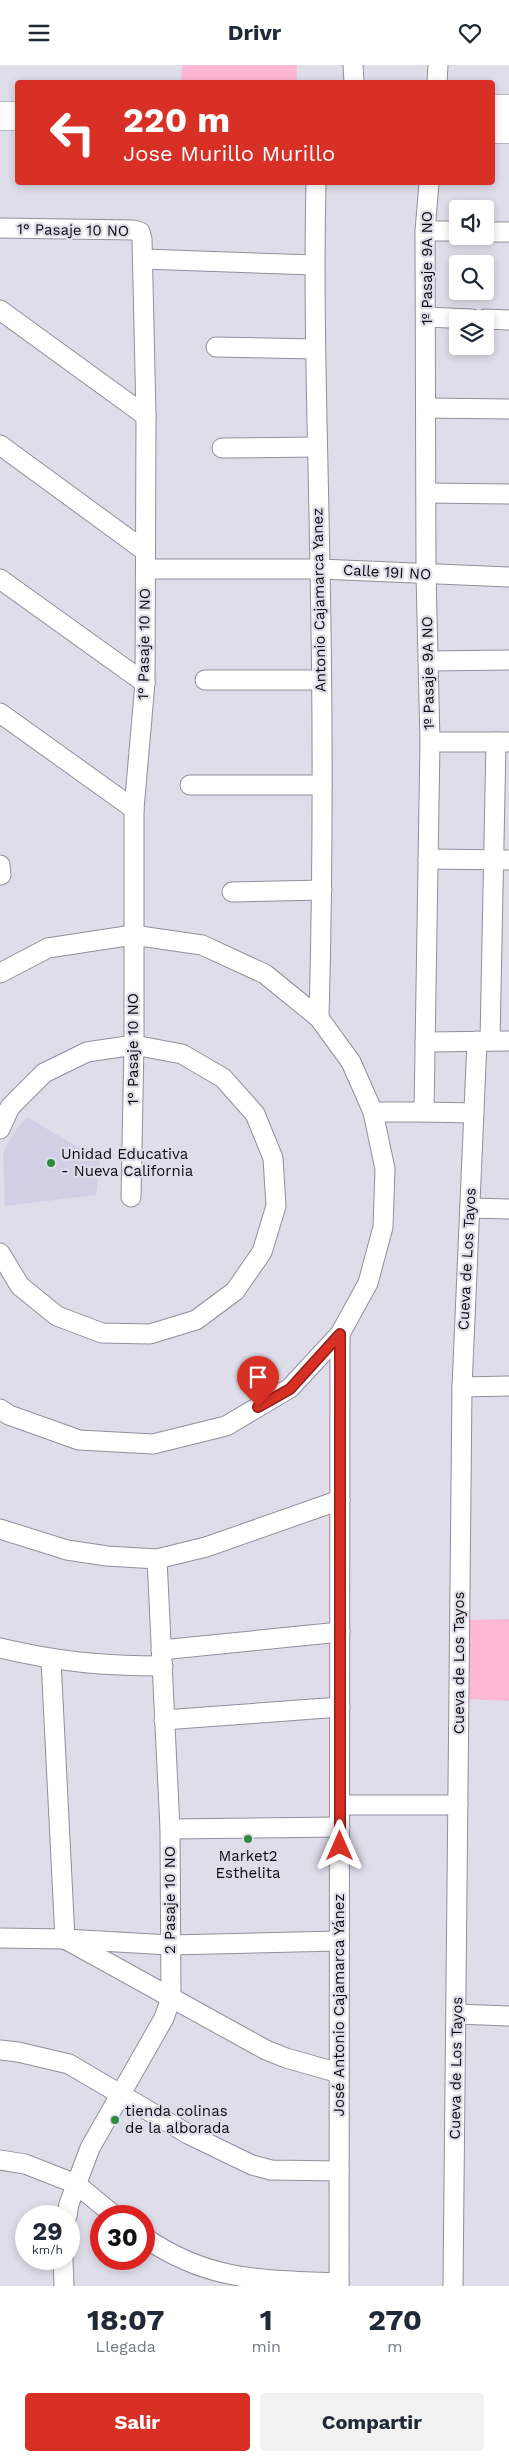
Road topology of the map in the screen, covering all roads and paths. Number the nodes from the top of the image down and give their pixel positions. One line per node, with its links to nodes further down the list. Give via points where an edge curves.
1 (353, 65): 3 (street)
2 (438, 65): 4 (street)
3 (354, 80)
4 (437, 80)
5 (0, 97): 6 (street)
6 (15, 98)
7 (495, 109): 8 (street)
8 (509, 109)
9 (0, 116): 10 (street)
10 (15, 116)
11 (495, 129): 12 (street)
12 (509, 129)
13 (316, 185): 21 (street, Antonio Cajamarca Yanez)
14 (428, 185): 16 (street, 1º Pasaje 9A NO)
15 (0, 228): 20 (street, 1° Pasaje 10 NO, via 133,230 140,232)
16 (425, 231): 17 (street); 23 (street, 1º Pasaje 9A NO)
17 (449, 231)
18 (494, 232): 19 (street)
19 (509, 232)
20 (143, 259): 21 (street); 31 (street, 1° Pasaje 10 NO)
21 (314, 265): 28 (street, Antonio Cajamarca Yanez)
22 (0, 310): 31 (street)
23 (426, 317): 24 (street); 29 (street, 1º Pasaje 9A NO)
24 (449, 318)
25 (494, 319): 26 (street)
26 (509, 320)
27 (216, 347): 28 (street)
28 (315, 349): 34 (street, Antonio Cajamarca Yanez)
29 (426, 408): 30 (street); 35 (street, 1º Pasaje 9A NO)
30 (509, 409)
31 (146, 416): 37 (street, 1° Pasaje 10 NO)
32 (0, 445): 37 (street)
33 (222, 447): 34 (street)
34 (316, 447): 38 (street, Antonio Cajamarca Yanez)
35 (426, 493): 36 (street); 39 (street, 1º Pasaje 9A NO)
36 (509, 493)
37 (145, 560): 38 (street, Calle 19I NO); 46 (street, 1° Pasaje 10 NO)
38 (320, 569): 39 (street, Calle 19I NO); 45 (street, Antonio Cajamarca Yanez)
39 (426, 574): 40 (street, Calle 19I NO); 43 (street, 1º Pasaje 9A NO)
40 (509, 577)
41 (0, 579): 46 (street)
42 (509, 660): 43 (street)
43 (428, 661): 48 (street, 1º Pasaje 9A NO)
44 (205, 679): 45 (street)
45 (321, 680): 51 (street, Antonio Cajamarca Yanez)
46 (144, 683): 52 (street, 1° Pasaje 10 NO)
47 (0, 713): 52 (street)
48 (430, 742): 49 (street); 53 (street, 1º Pasaje 9A NO)
49 (502, 742): 54 (street, Cueva de Los Tayos)
50 (190, 785): 51 (street)
51 (322, 785): 55 (street, Antonio Cajamarca Yanez)
52 (134, 809): 57 (street, 1° Pasaje 10 NO)
53 (428, 859): 54 (street); 61 (street, 1º Pasaje 9A NO)
54 (502, 860): 60 (street, Cueva de Los Tayos)
55 (322, 890): 56 (street); 59 (street, Antonio Cajamarca Yanez)
56 (232, 892)
57 (133, 935): 58 (street, via 48,948); 59 (street, via 202,945 265,974); 62 (street, 1° Pasaje 10 NO)
58 (0, 973)
59 (318, 1018): 63 (street, via 351,1062)
60 (492, 1041): 61 (street); 65 (street, Cueva de Los Tayos)
61 (425, 1042): 64 (street, 1º Pasaje 9A NO)
62 (134, 1045): 66 (street, via 87,1052 44,1073 10,1107); 67 (street, 1° Pasaje 10 NO); 70 (street, via 182,1054 223,1078 255,1114 273,1158 276,1206 262,1252 235,1291 196,1320 150,1334 102,1333 57,1316 20,1286)
63 (373, 1112): 64 (street); 71 (street, via 385,1169 383,1227 368,1283)
64 (424, 1112): 65 (street)
65 (474, 1113): 68 (street, Cueva de Los Tayos)
66 (0, 1129)
67 (130, 1197)
68 (470, 1208): 69 (street); 73 (street, Cueva de Los Tayos)
69 (509, 1209)
70 (0, 1253)
71 (340, 1334): 74 (street, via 290,1389 226,1426 153,1443 79,1440); 75 (street, José Antonio Cajamarca Yánez)
72 (509, 1386): 73 (street)
73 (462, 1387): 85 (street, Cueva de Los Tayos)
74 (0, 1409)
75 (340, 1500): 77 (street, via 214,1544); 78 (street, José Antonio Cajamarca Yánez)
76 (0, 1529): 77 (street, via 67,1550)
77 (156, 1559): 80 (street, 2 Pasaje 10 NO)
78 (340, 1632): 80 (street); 82 (street, José Antonio Cajamarca Yánez)
79 (0, 1648): 81 (street)
80 (162, 1658): 81 (street, via 108,1666); 83 (street, 2 Pasaje 10 NO)
81 (51, 1660): 89 (street)
82 (340, 1707): 83 (street); 84 (street, José Antonio Cajamarca Yánez)
83 (164, 1720): 87 (street, 2 Pasaje 10 NO)
84 (340, 1805): 85 (street); 86 (street, José Antonio Cajamarca Yánez)
85 (458, 1805): 93 (street, Cueva de Los Tayos)
86 (340, 1827): 87 (street); 90 (street, José Antonio Cajamarca Yánez)
87 (170, 1829): 91 (street, 2 Pasaje 10 NO)
88 (0, 1938): 89 (street)
89 (65, 1939): 91 (street); 92 (street)
90 (340, 1941): 91 (street); 96 (street, José Antonio Cajamarca Yánez)
91 (170, 1945): 92 (street, 2 Pasaje 10 NO)
92 (171, 1998): 96 (street, via 266,2050); 97 (street, 2 Pasaje 10 NO, via 164,2019)
93 (456, 2014): 94 (street); 107 (street, Cueva de Los Tayos)
94 (509, 2016)
95 (0, 2050): 97 (street, via 69,2064)
96 (339, 2073): 99 (street, José Antonio Cajamarca Yánez)
97 (122, 2094): 99 (street, via 188,2134 252,2165 271,2170); 100 (street, 2 Pasaje 10 NO, via 90,2148)
98 (0, 2160): 100 (street, via 24,2164)
99 (339, 2171): 105 (street, José Antonio Cajamarca Yánez)
100 (76, 2184): 101 (street, 2 Pasaje 10 NO); 102 (street)
101 (69, 2205)
102 (102, 2205)
103 (155, 2244): 105 (street, via 206,2270 250,2279)
104 (63, 2270): 106 (street)
105 (339, 2285)
106 (64, 2286)
107 (453, 2286)

